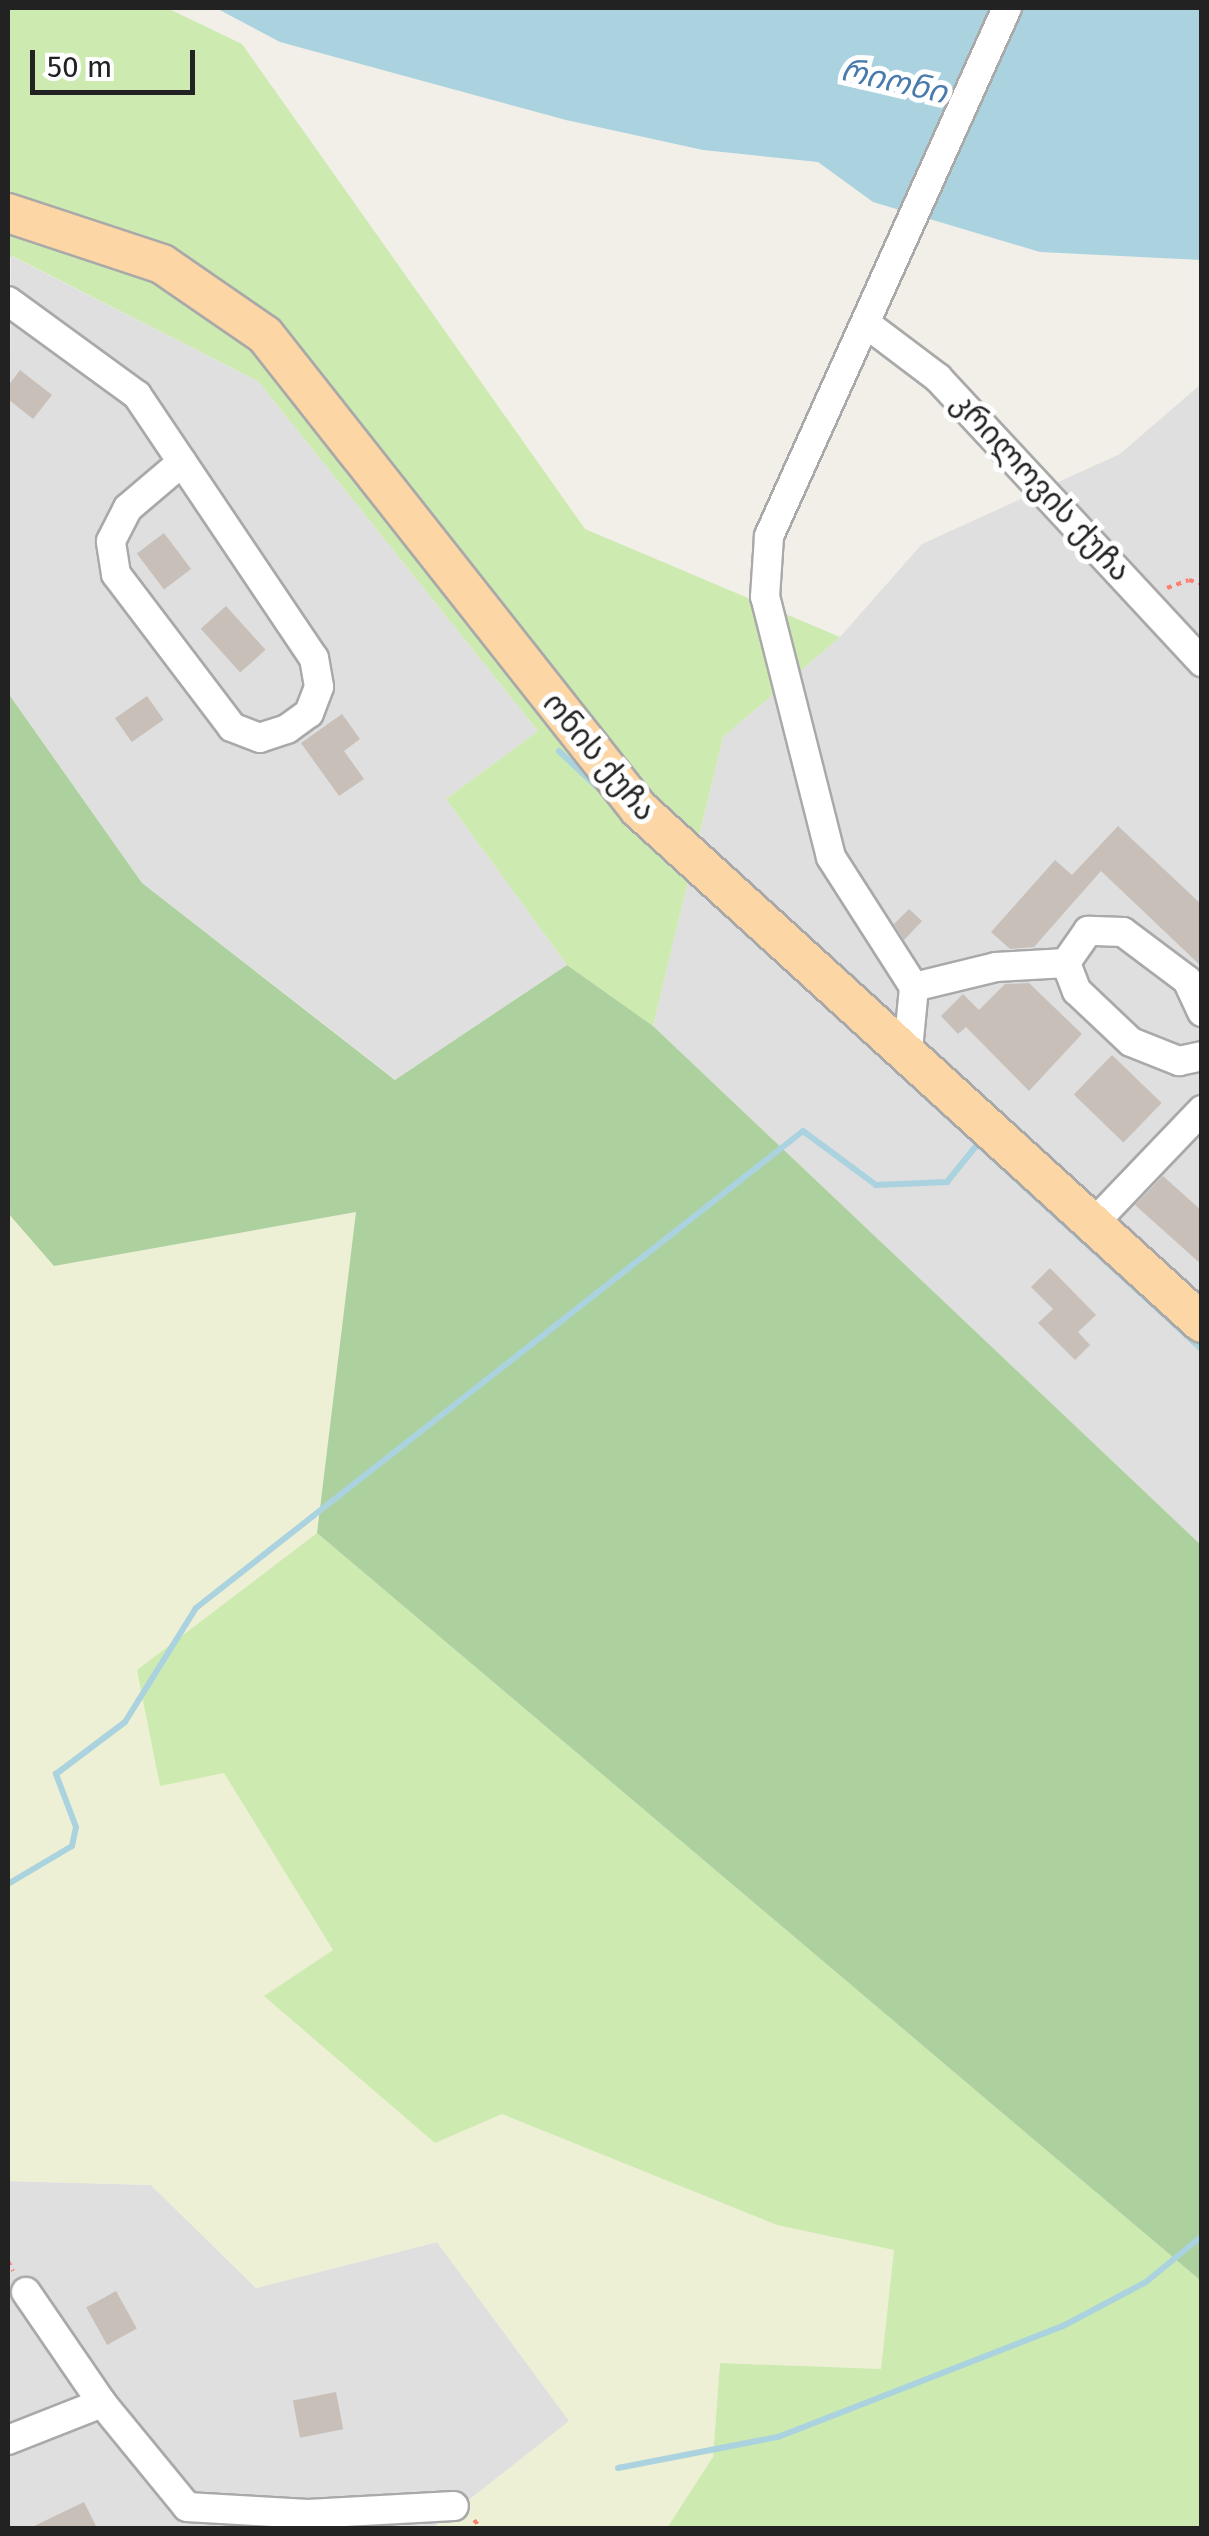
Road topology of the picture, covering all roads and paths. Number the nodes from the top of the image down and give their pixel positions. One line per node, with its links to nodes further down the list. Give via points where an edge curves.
1 (1007, 8): 4 (street)
2 (8, 213): 13 (main road, ონის ქუჩა, via 162,264 266,335 638,809)
3 (8, 301): 5 (street, via 137,395)
4 (868, 325): 7 (street, კრილოვის ქუჩა, via 938,378); 10 (street, via 769,536 765,597 831,857)
5 (182, 462): 5 (street, via 314,658 319,687 309,712 287,729 260,738 232,726 116,574 111,541 128,508)
6 (1202, 584): 7 (path, via 1188,580)
7 (1144, 598): 8 (street, კრილოვის ქუჩა)
8 (1202, 662)
9 (1066, 962): 10 (street, via 996,967); 11 (street, via 1088,930 1123,932 1187,980); 12 (street, via 1077,991 1131,1042 1179,1061)
10 (914, 987): 13 (street)
11 (1202, 1012)
12 (1202, 1056)
13 (908, 1060): 15 (main road, ონის ქუჩა)
14 (1202, 1110): 15 (street)
15 (1092, 1226): 16 (main road, ონის ქუჩა)
16 (1202, 1323)
17 (26, 2292): 18 (street)
18 (102, 2403): 19 (street); 20 (street, via 187,2507 308,2514)
19 (8, 2440)
20 (454, 2506)

